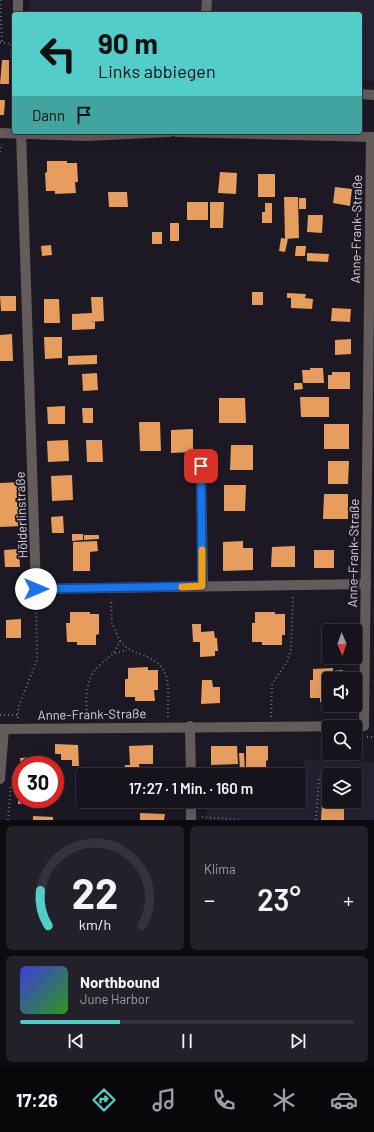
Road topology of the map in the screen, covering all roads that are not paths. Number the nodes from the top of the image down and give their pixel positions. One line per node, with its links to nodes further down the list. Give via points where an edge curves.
1 (18, 0): 3 (street)
2 (207, 0): 4 (street)
3 (18, 12)
4 (206, 12)
5 (362, 94): 6 (street)
6 (374, 95)
7 (0, 133): 8 (street)
8 (12, 133)
9 (22, 134): 17 (street, Hölderlinstraße, via 36,589)
10 (43, 134): 11 (street)
11 (128, 134)
12 (254, 134): 13 (street)
13 (372, 137): 14 (street, Anne-Frank-Straße)
14 (372, 174): 16 (street, Anne-Frank-Straße)
15 (201, 466): 17 (street)
16 (366, 584): 17 (street); 18 (street, Anne-Frank-Straße, via 364,726)
17 (202, 586)
18 (190, 726): 19 (street, Anne-Frank-Straße); 20 (street)
19 (2, 729): 21 (street)
20 (191, 768)
21 (0, 779)

